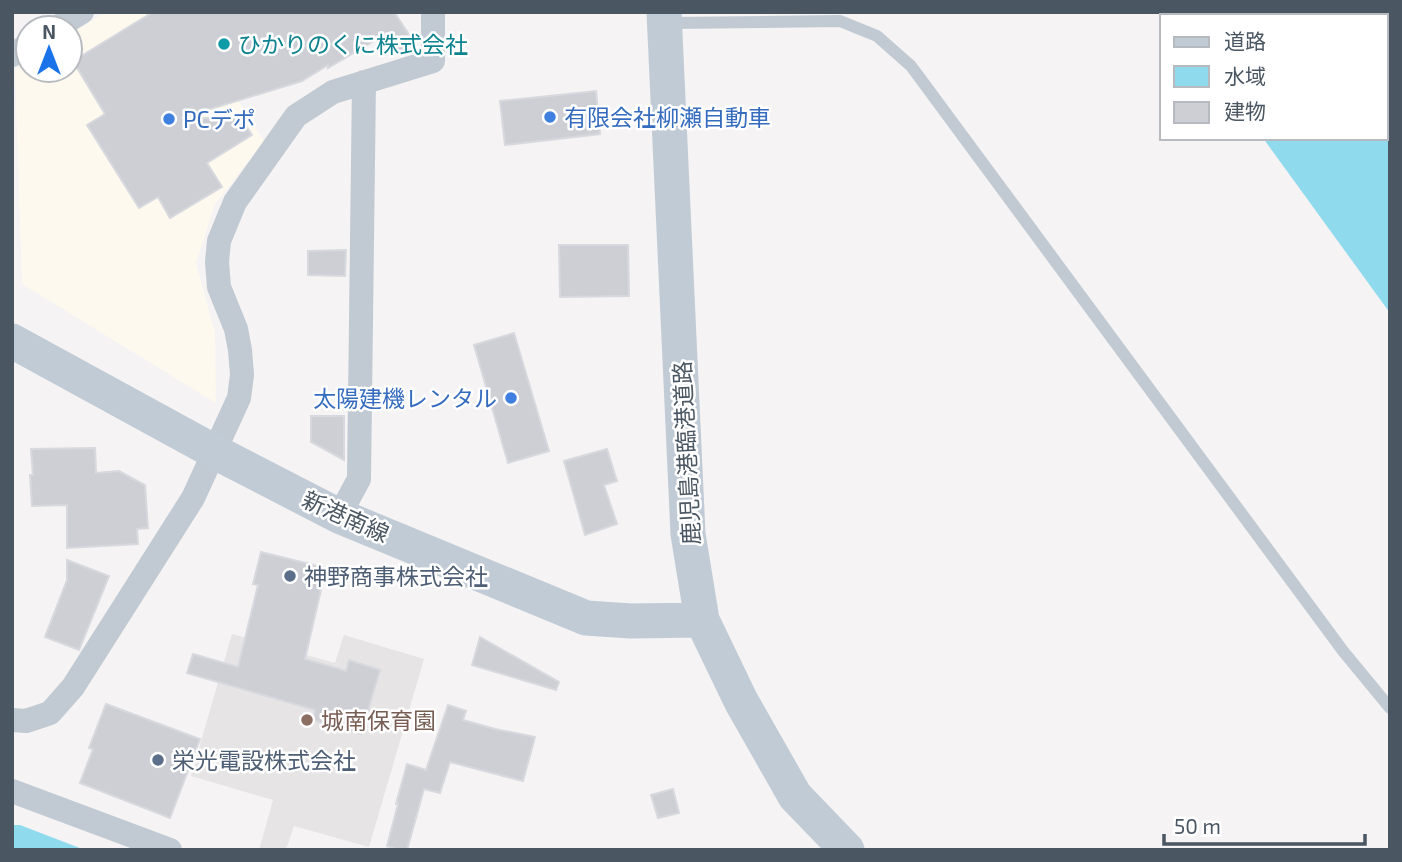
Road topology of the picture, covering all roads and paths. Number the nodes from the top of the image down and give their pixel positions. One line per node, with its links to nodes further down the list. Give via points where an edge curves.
1 (433, 12): 3 (street, via 433,61)
2 (664, 18): 7 (street, 鹿児島港臨港道路, via 688,534); 8 (lane, via 840,21 877,36 911,66 1343,651)
3 (364, 82): 5 (street, via 333,92 296,116 234,202 219,242 217,262 219,287 236,329 242,375 239,398); 6 (street, via 359,479)
4 (12, 341): 5 (street, 新港南線)
5 (215, 453): 6 (street, 新港南線); 9 (street, via 192,498 73,687 50,713 26,721)
6 (339, 516): 7 (street, 新港南線, via 586,618)
7 (702, 620): 12 (street, 鹿児島港臨港道路, via 795,796)
8 (1390, 708)
9 (12, 720)
10 (12, 791): 11 (street)
11 (170, 850)
12 (846, 850)

